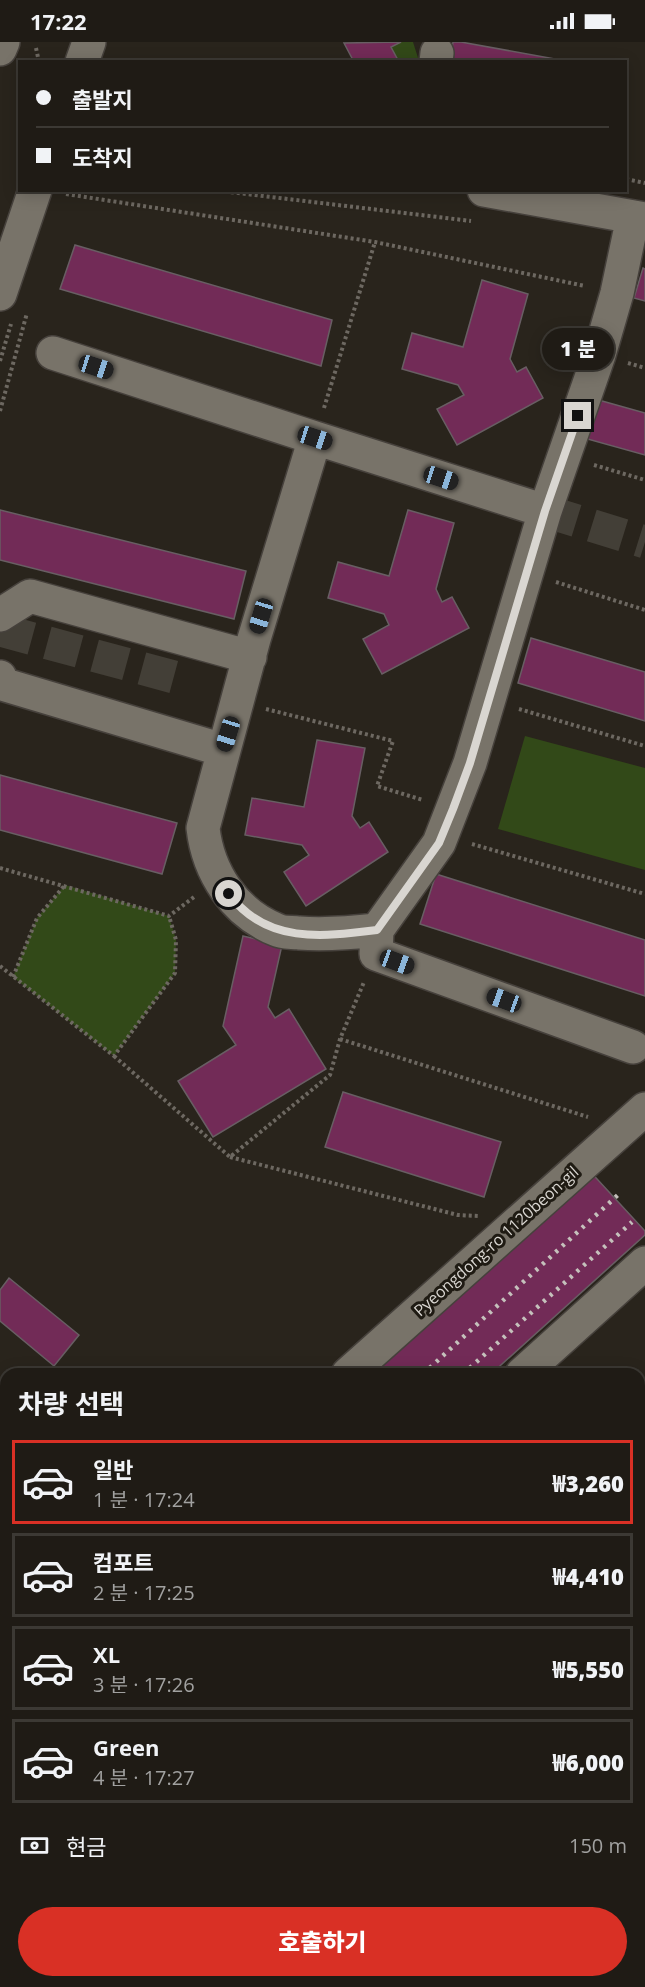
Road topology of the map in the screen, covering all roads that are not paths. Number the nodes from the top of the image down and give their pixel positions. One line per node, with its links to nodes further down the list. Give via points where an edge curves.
1 (3, 42): 3 (street)
2 (89, 42): 4 (street)
3 (0, 49)
4 (83, 60)
5 (48, 192): 8 (street)
6 (495, 192): 7 (street)
7 (639, 218): 11 (street, via 599,355)
8 (0, 294)
9 (52, 353): 10 (street)
10 (315, 438): 11 (street); 13 (street)
11 (545, 511): 16 (street, via 470,763 447,822)
12 (0, 615): 13 (street, via 30,596)
13 (250, 657): 15 (street)
14 (0, 677): 15 (street, via 2,684)
15 (223, 750): 16 (street, via 203,828 206,850 218,878 241,909 278,931)
16 (376, 942): 17 (street)
17 (633, 1047)
18 (645, 1109): 20 (street, Pyeongdong-ro 1120beon-gil)
19 (645, 1263): 21 (street)
20 (355, 1368)
21 (529, 1368)

